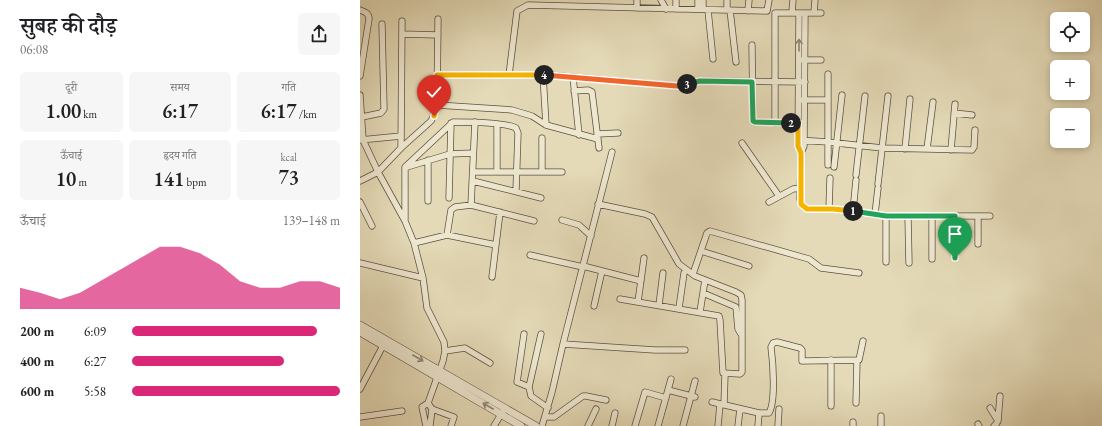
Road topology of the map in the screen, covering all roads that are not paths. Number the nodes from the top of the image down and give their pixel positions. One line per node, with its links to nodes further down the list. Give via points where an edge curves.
1 (591, 0): 14 (street)
2 (615, 0): 15 (street)
3 (637, 0): 16 (street)
4 (661, 0): 17 (street)
5 (676, 0): 18 (street)
6 (698, 0): 20 (street)
7 (703, 0): 20 (street)
8 (727, 0): 21 (street)
9 (749, 0): 22 (street)
10 (769, 0): 22 (street, via 767,11)
11 (793, 0): 23 (street)
12 (815, 0): 25 (street)
13 (566, 3): 14 (street); 39 (street, via 528,5 518,11)
14 (592, 7): 15 (street)
15 (615, 8): 16 (street)
16 (637, 8): 17 (street)
17 (666, 9): 18 (street)
18 (676, 9): 20 (street)
19 (360, 10): 41 (street, via 367,14 369,19)
20 (703, 10): 21 (street); 33 (street)
21 (728, 10): 22 (street); 36 (street)
22 (748, 10)
23 (792, 12): 24 (street); 44 (street, via 775,13)
24 (802, 13): 25 (street); 34 (street)
25 (814, 13): 26 (street)
26 (821, 13)
27 (438, 19): 31 (street)
28 (402, 21): 30 (street)
29 (382, 24): 59 (street, via 384,109 382,113)
30 (402, 34): 31 (street); 69 (street)
31 (438, 35): 38 (street)
32 (752, 45): 43 (street)
33 (713, 59)
34 (802, 60): 35 (street); 45 (street)
35 (821, 60)
36 (736, 62)
37 (828, 74): 53 (street)
38 (437, 75): 39 (street); 56 (street)
39 (510, 75): 40 (street)
40 (543, 75): 42 (street); 65 (street)
41 (360, 76)
42 (573, 77): 43 (street, via 677,86 700,81); 46 (street)
43 (752, 82): 44 (street); 62 (street, via 753,121)
44 (774, 82): 45 (street); 62 (street)
45 (802, 82): 52 (street)
46 (574, 91): 68 (street); 70 (street, via 592,92)
47 (360, 95): 59 (street)
48 (842, 96): 76 (street)
49 (865, 96): 77 (street)
50 (888, 96): 80 (street)
51 (910, 99): 81 (street)
52 (802, 100): 53 (street); 63 (street)
53 (828, 100): 74 (street)
54 (933, 102): 82 (street)
55 (955, 104): 57 (street)
56 (437, 105): 65 (street, via 512,110 532,116); 78 (street, via 431,121)
57 (954, 113): 58 (street); 83 (street)
58 (972, 115)
59 (362, 117): 72 (street)
60 (451, 122): 61 (street); 86 (street); 89 (street)
61 (475, 122): 64 (street); 85 (street)
62 (775, 123): 63 (street)
63 (801, 123): 73 (street)
64 (497, 124): 93 (street); 94 (street, via 513,126 517,130)
65 (546, 125): 68 (street)
66 (975, 130): 83 (street, via 972,150)
67 (618, 133): 70 (street)
68 (579, 135): 70 (street)
69 (401, 136): 72 (street); 78 (street)
70 (597, 136): 79 (street)
71 (542, 138): 95 (street)
72 (362, 140): 91 (street)
73 (801, 140): 74 (street); 100 (street, via 798,146 801,153)
74 (828, 142): 76 (street); 88 (street)
75 (742, 143): 102 (street)
76 (837, 144): 77 (street); 90 (street)
77 (860, 146): 80 (street); 111 (street)
78 (401, 148): 91 (street)
79 (599, 148)
80 (882, 148): 81 (street); 113 (street)
81 (905, 149): 82 (street)
82 (928, 149): 83 (street)
83 (951, 150)
84 (612, 152): 108 (street)
85 (474, 153): 86 (street); 92 (street)
86 (450, 154): 87 (street); 103 (street)
87 (428, 160): 89 (street); 105 (street)
88 (828, 165)
89 (405, 167): 121 (street)
90 (834, 167)
91 (378, 172): 98 (street); 121 (street)
92 (473, 172): 93 (street); 99 (street)
93 (497, 172): 94 (street)
94 (518, 172): 95 (street); 101 (street)
95 (542, 172): 96 (street)
96 (562, 172)
97 (830, 178): 110 (street)
98 (360, 181)
99 (473, 181): 101 (street); 109 (street)
100 (800, 188): 102 (street, via 793,188); 110 (street, via 800,200 804,207)
101 (516, 191): 104 (street)
102 (779, 196): 107 (street)
103 (449, 198)
104 (541, 198)
105 (428, 201)
106 (360, 202): 123 (street)
107 (769, 202)
108 (598, 204): 125 (street); 143 (street, via 652,217 677,261)
109 (471, 205): 112 (street); 124 (street, via 452,208)
110 (829, 209): 111 (street)
111 (853, 211): 113 (street)
112 (500, 212): 122 (street); 128 (street)
113 (875, 214): 114 (street)
114 (886, 216): 115 (street); 134 (street)
115 (908, 216): 116 (street); 136 (street)
116 (932, 216): 117 (street); 133 (street)
117 (955, 216): 118 (street); 132 (street)
118 (978, 216): 119 (street); 127 (street)
119 (990, 216)
120 (562, 220): 125 (street, via 579,225)
121 (405, 221): 126 (street)
122 (534, 222)
123 (372, 226)
124 (447, 235): 126 (street); 128 (street)
125 (591, 236): 137 (street)
126 (414, 243): 145 (street)
127 (978, 244)
128 (496, 245): 144 (street)
129 (701, 251): 138 (street); 142 (street, via 708,232 714,231 809,259 822,268); 143 (street)
130 (530, 255): 137 (street)
131 (644, 258): 147 (street)
132 (955, 258)
133 (932, 259)
134 (886, 262)
135 (360, 263): 145 (street)
136 (909, 263)
137 (583, 266): 139 (street); 162 (street)
138 (749, 266)
139 (602, 271): 147 (street); 152 (street)
140 (663, 273): 151 (street)
141 (684, 273): 153 (street)
142 (859, 273)
143 (693, 274): 146 (street)
144 (492, 277)
145 (423, 278): 164 (street, via 427,308)
146 (705, 280): 148 (street); 159 (street, via 741,294)
147 (641, 281): 150 (street)
148 (703, 293): 154 (street); 159 (street, via 736,307 738,329)
149 (620, 299): 150 (street)
150 (638, 302): 151 (street)
151 (659, 305): 153 (street)
152 (594, 306)
153 (679, 308): 154 (street)
154 (700, 312): 169 (street, via 720,317 722,372)
155 (360, 325): 161 (street)
156 (360, 332): 161 (street)
157 (524, 334): 172 (street, via 517,382)
158 (541, 334): 172 (street)
159 (742, 335): 169 (street, via 742,372)
160 (863, 341): 166 (street)
161 (385, 342): 168 (street); 173 (street)
162 (563, 344): 163 (street); 184 (street)
163 (685, 350)
164 (446, 351): 167 (street, via 465,348); 168 (street)
165 (831, 360): 166 (street); 183 (street); 192 (street, via 802,361 800,348 773,343 771,409 769,413)
166 (857, 360): 181 (street)
167 (490, 363)
168 (439, 374): 180 (street); 191 (street)
169 (725, 374): 182 (street)
170 (671, 379): 174 (street)
171 (695, 381): 176 (street)
172 (529, 387): 184 (street, via 531,396)
173 (360, 389)
174 (668, 390): 176 (street); 177 (street)
175 (1000, 396): 197 (street)
176 (693, 397): 209 (street)
177 (666, 398): 207 (street, via 645,392); 208 (street)
178 (606, 400): 196 (street, via 583,396 554,417)
179 (712, 402): 182 (street)
180 (428, 403): 186 (street); 198 (street, via 422,407)
181 (856, 403)
182 (722, 405): 188 (street); 210 (street)
183 (831, 406)
184 (548, 408): 196 (street)
185 (990, 408): 197 (street)
186 (432, 409): 199 (street); 200 (street, via 454,417)
187 (596, 409): 205 (street)
188 (740, 409): 192 (street); 211 (street)
189 (780, 409): 213 (street)
190 (402, 411): 195 (street)
191 (503, 411): 201 (street); 202 (street); 203 (street)
192 (759, 413): 212 (street)
193 (615, 414): 206 (street)
194 (881, 416): 214 (street)
195 (360, 417)
196 (545, 418): 204 (street)
197 (998, 421): 215 (street)
198 (426, 426)
199 (430, 426)
200 (451, 426)
201 (494, 426)
202 (521, 426)
203 (536, 426)
204 (542, 426)
205 (588, 426)
206 (612, 426)
207 (635, 426)
208 (658, 426)
209 (683, 426)
210 (718, 426)
211 (738, 426)
212 (758, 426)
213 (778, 426)
214 (881, 426)
215 (994, 426)

